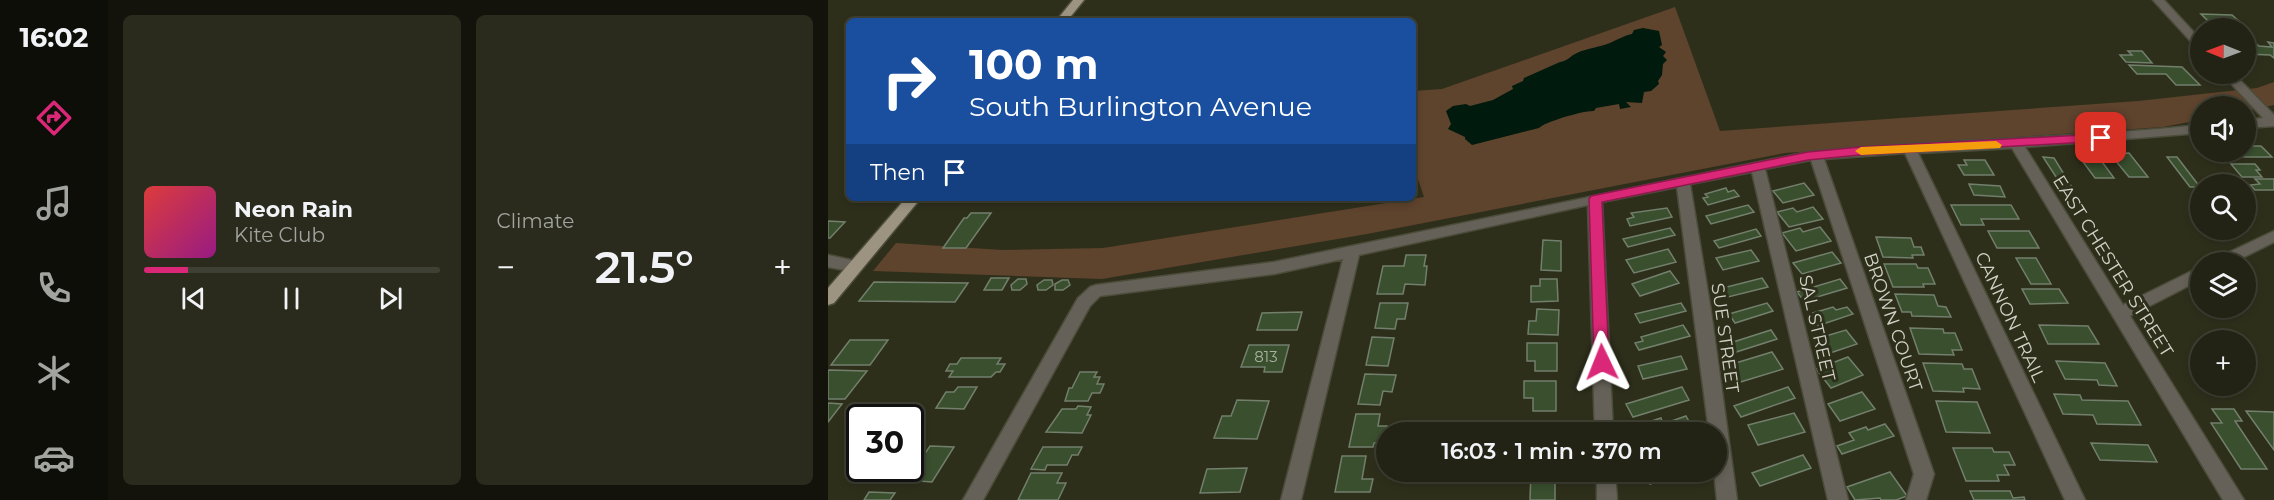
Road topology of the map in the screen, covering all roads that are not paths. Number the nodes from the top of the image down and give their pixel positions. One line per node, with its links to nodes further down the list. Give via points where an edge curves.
1 (1079, 0): 3 (main road)
2 (2158, 0): 4 (street)
3 (1064, 18)
4 (2190, 34)
5 (2238, 84): 6 (street)
6 (2273, 121): 7 (street)
7 (2256, 123)
8 (2190, 130): 9 (street)
9 (2016, 144): 10 (street); 23 (street, EAST CHESTER STREET)
10 (1910, 150): 11 (street); 32 (street, CANNON TRAIL)
11 (1816, 156): 12 (street); 31 (street, BROWN COURT, via 1924,474)
12 (1757, 165): 13 (street); 30 (street, SAL STREET)
13 (1683, 181): 14 (street); 29 (street, SUE STREET)
14 (1595, 199): 17 (street); 24 (street)
15 (911, 201): 20 (main road)
16 (2274, 236): 18 (street)
17 (1352, 252): 26 (street, via 1274,268 1096,291 1084,302); 27 (street)
18 (2242, 252)
19 (828, 261): 20 (street)
20 (855, 266): 22 (main road)
21 (2190, 278): 23 (street)
22 (828, 299)
23 (2120, 314): 33 (street, EAST CHESTER STREET)
24 (1604, 422)
25 (1606, 482): 28 (street)
26 (973, 500)
27 (1291, 500)
28 (1607, 500)
29 (1727, 500)
30 (1838, 500)
31 (1916, 500)
32 (2075, 500)
33 (2234, 500)

